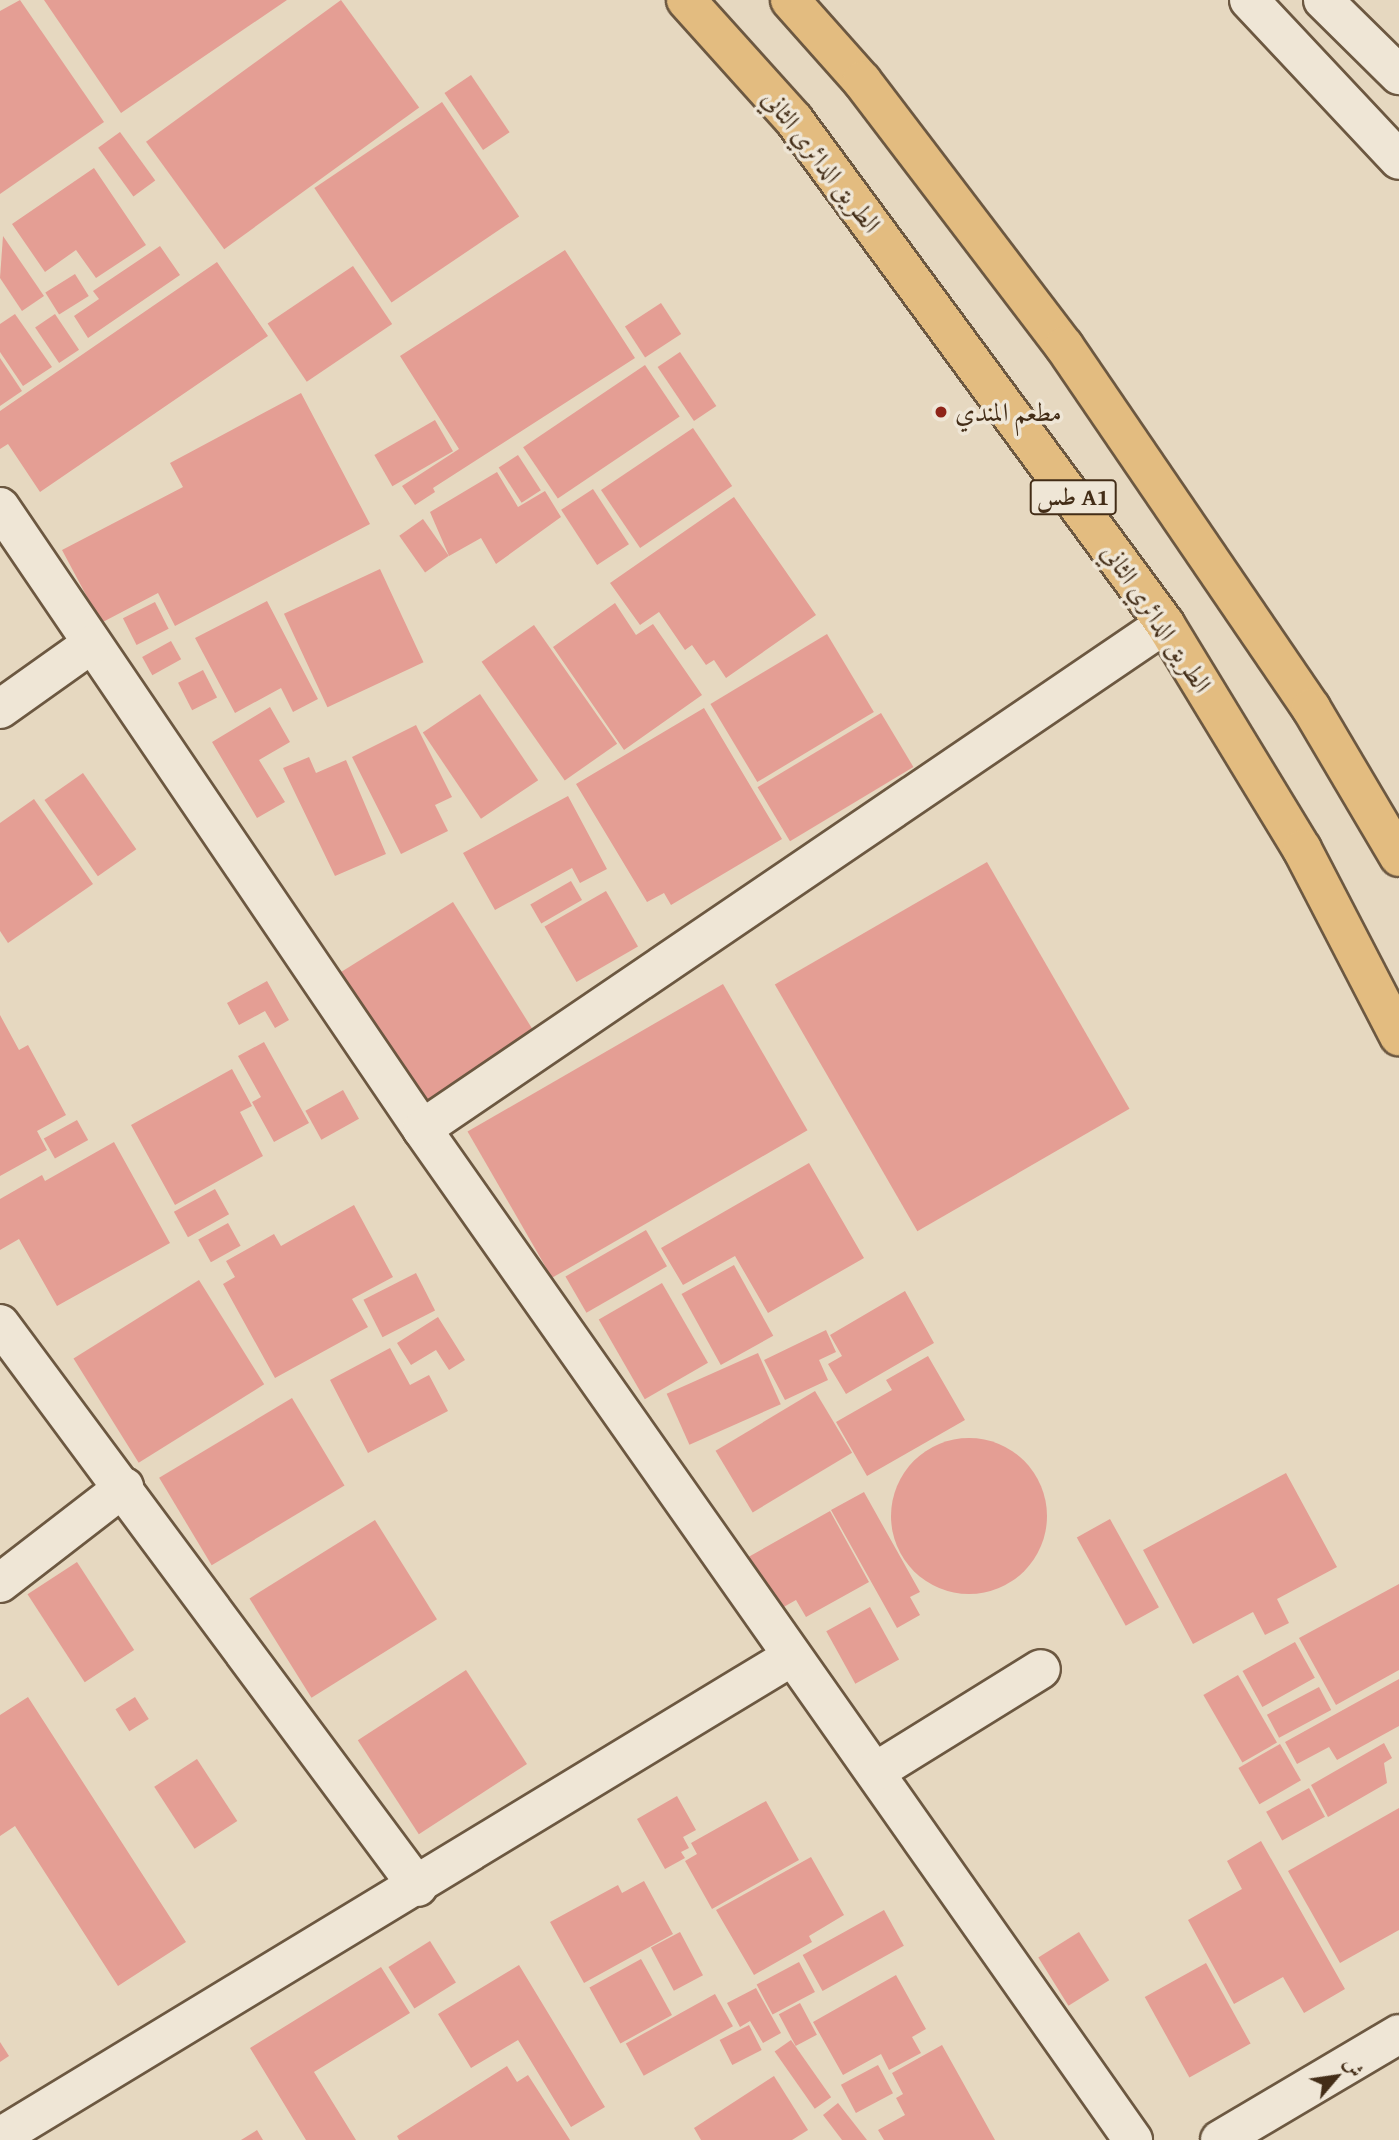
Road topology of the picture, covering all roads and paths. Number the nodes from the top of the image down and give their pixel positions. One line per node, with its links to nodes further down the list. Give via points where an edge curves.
1 (686, 0): 8 (highway, الطريق الدائري الثاني / طس A1, via 794,120)
2 (790, 0): 11 (highway, طس A1, via 862,82 1064,346 1311,708)
3 (1249, 0): 6 (street)
4 (1323, 0): 5 (street)
5 (1399, 75)
6 (1399, 160)
7 (0, 508): 9 (street)
8 (1165, 624): 12 (highway, الطريق الدائري الثاني / طس A1, via 1302,849); 13 (street)
9 (90, 645): 10 (street); 13 (street)
10 (0, 709)
11 (1399, 857)
12 (1399, 1036)
13 (422, 1129): 17 (street)
14 (0, 1324): 15 (street)
15 (124, 1487): 16 (street); 20 (street)
16 (0, 1583)
17 (790, 1657): 19 (street); 20 (street)
18 (1041, 1669): 19 (street)
19 (875, 1772): 23 (street)
20 (418, 1887): 22 (street)
21 (1399, 2034): 24 (street)
22 (0, 2137)
23 (1133, 2140)
24 (1220, 2140)

